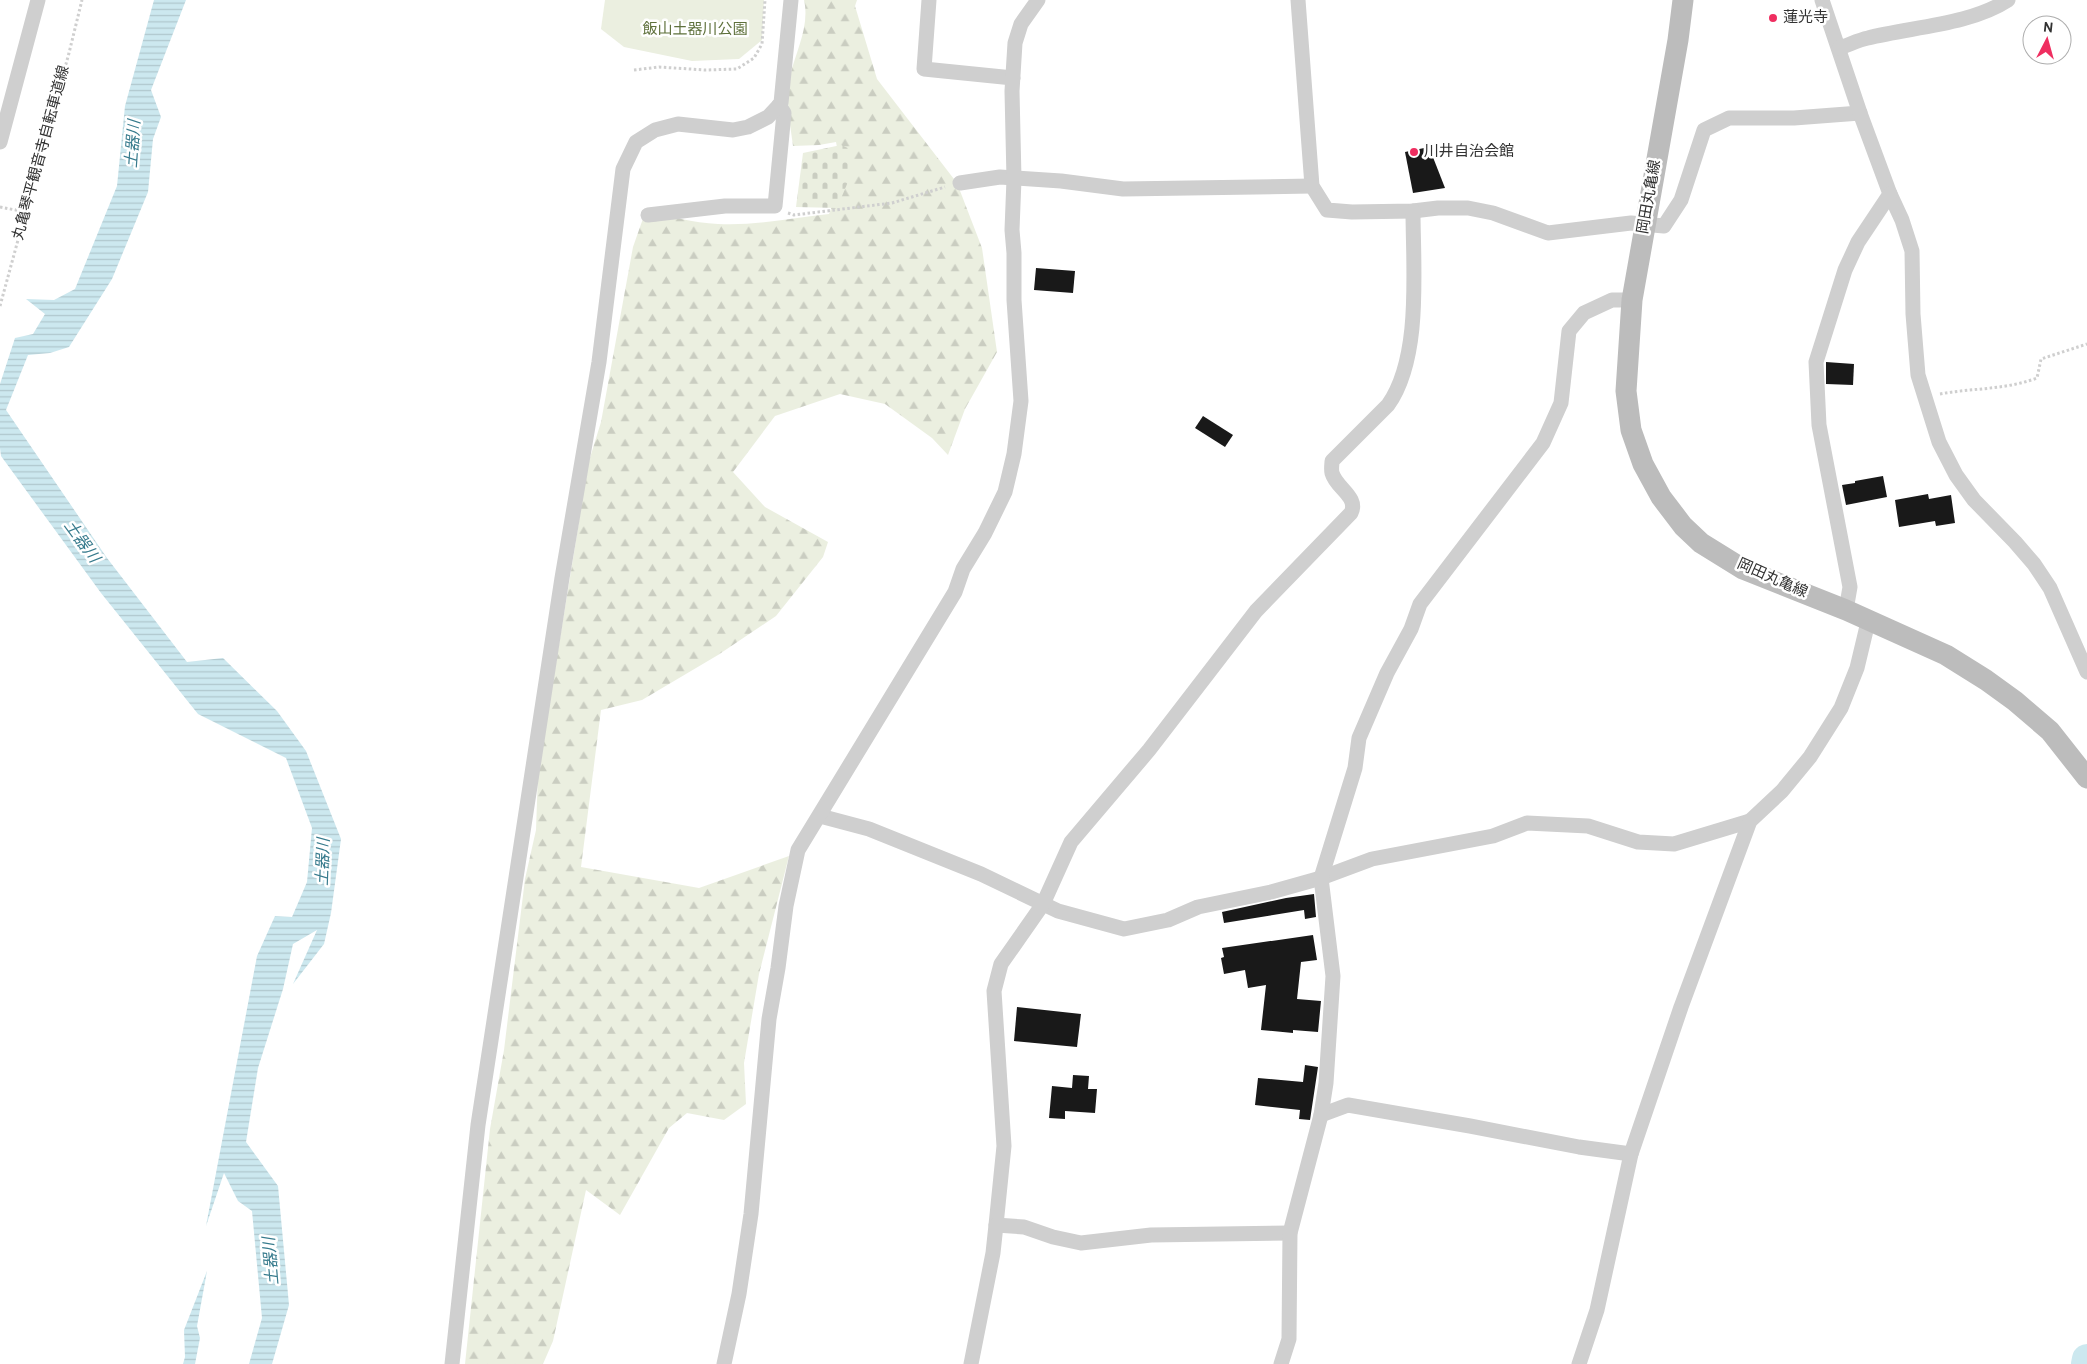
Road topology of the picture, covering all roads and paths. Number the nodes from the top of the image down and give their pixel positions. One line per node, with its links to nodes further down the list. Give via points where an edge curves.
1 (38, 0): 16 (street)
2 (82, 0): 23 (path, 丸亀琴平観音寺自転車道線)
3 (765, 0): 12 (path, via 762,44 754,58 737,69 659,67)
4 (792, 0): 14 (street)
5 (929, 0): 13 (street, via 924,69)
6 (1038, 0): 13 (street, via 1021,24 1015,43)
7 (1298, 0): 19 (street)
8 (1683, 0): 26 (main road, 岡田丸亀線)
9 (1822, 0): 11 (street)
10 (2008, 0): 11 (street, via 1996,8 1959,19 1867,38)
11 (1839, 48): 15 (street)
12 (634, 70)
13 (1013, 78): 17 (street)
14 (779, 105): 24 (street, via 784,113 775,206 725,206); 43 (street, via 768,117 748,127 733,130 678,124 655,130 636,142 623,169 599,362 562,578 478,1125)
15 (1860, 113): 20 (street); 26 (street, via 1729,118 1704,130 1681,200 1664,226)
16 (0, 142)
17 (1014, 179): 18 (street, via 1000,177); 19 (street, via 1122,189); 35 (street, via 1014,300 1021,400 1005,492 963,569 955,592)
18 (960, 183): 25 (path, via 892,203)
19 (1312, 186): 22 (street, via 1327,210)
20 (1890, 194): 30 (street, via 1912,251 1912,314 1918,375); 31 (street, via 1858,242 1845,270 1816,362 1819,425 1850,587)
21 (0, 207): 23 (path)
22 (1413, 211): 26 (street, via 1468,208 1548,233 1631,223); 38 (street, via 1413,327 1403,372 1388,405 1332,461 1332,472 1339,487 1353,501 1351,513 1256,610 1149,750 1071,842)
23 (26, 212): 28 (path, 丸亀琴平観音寺自転車道線)
24 (648, 215)
25 (794, 215)
26 (1645, 225): 27 (main road, 岡田丸亀線)
27 (1632, 300): 31 (main road, 岡田丸亀線, via 1626,391 1631,430 1643,464 1661,497 1683,526 1701,543 1726,559); 37 (street, via 1612,300 1584,313 1569,331 1561,403 1543,443 1420,604 1359,738 1355,768)
28 (0, 306)
29 (2087, 344): 30 (path, via 2042,359 2037,378 2024,383)
30 (1924, 397): 33 (street, via 1939,442 1956,475 1974,500 2015,542 2050,588)
31 (1846, 610): 32 (main road, 岡田丸亀線)
32 (1868, 622): 34 (main road, 岡田丸亀線, via 1946,655 1986,680 2050,731); 36 (street, via 1857,668 1841,708 1810,757 1782,791)
33 (2087, 672)
34 (2084, 769)
35 (820, 816): 38 (street, via 878,833 981,874); 44 (street, via 798,850 786,906 769,1019 751,1214)
36 (1750, 821): 37 (street, via 1674,844 1638,842 1588,826 1527,823 1493,836 1372,859); 40 (street)
37 (1321, 878): 38 (street, via 1198,907 1168,920 1124,930); 39 (street, via 1334,976)
38 (1043, 904): 41 (street, via 1001,964 994,991 1004,1146)
39 (1321, 1115): 40 (street, via 1348,1105); 42 (street)
40 (1631, 1154): 47 (street, via 1597,1310)
41 (996, 1225): 42 (street, via 1024,1227 1081,1242 1151,1235); 45 (street)
42 (1290, 1233): 46 (street, via 1289,1339)
43 (452, 1364)
44 (724, 1364)
45 (971, 1364)
46 (1281, 1364)
47 (1579, 1364)

